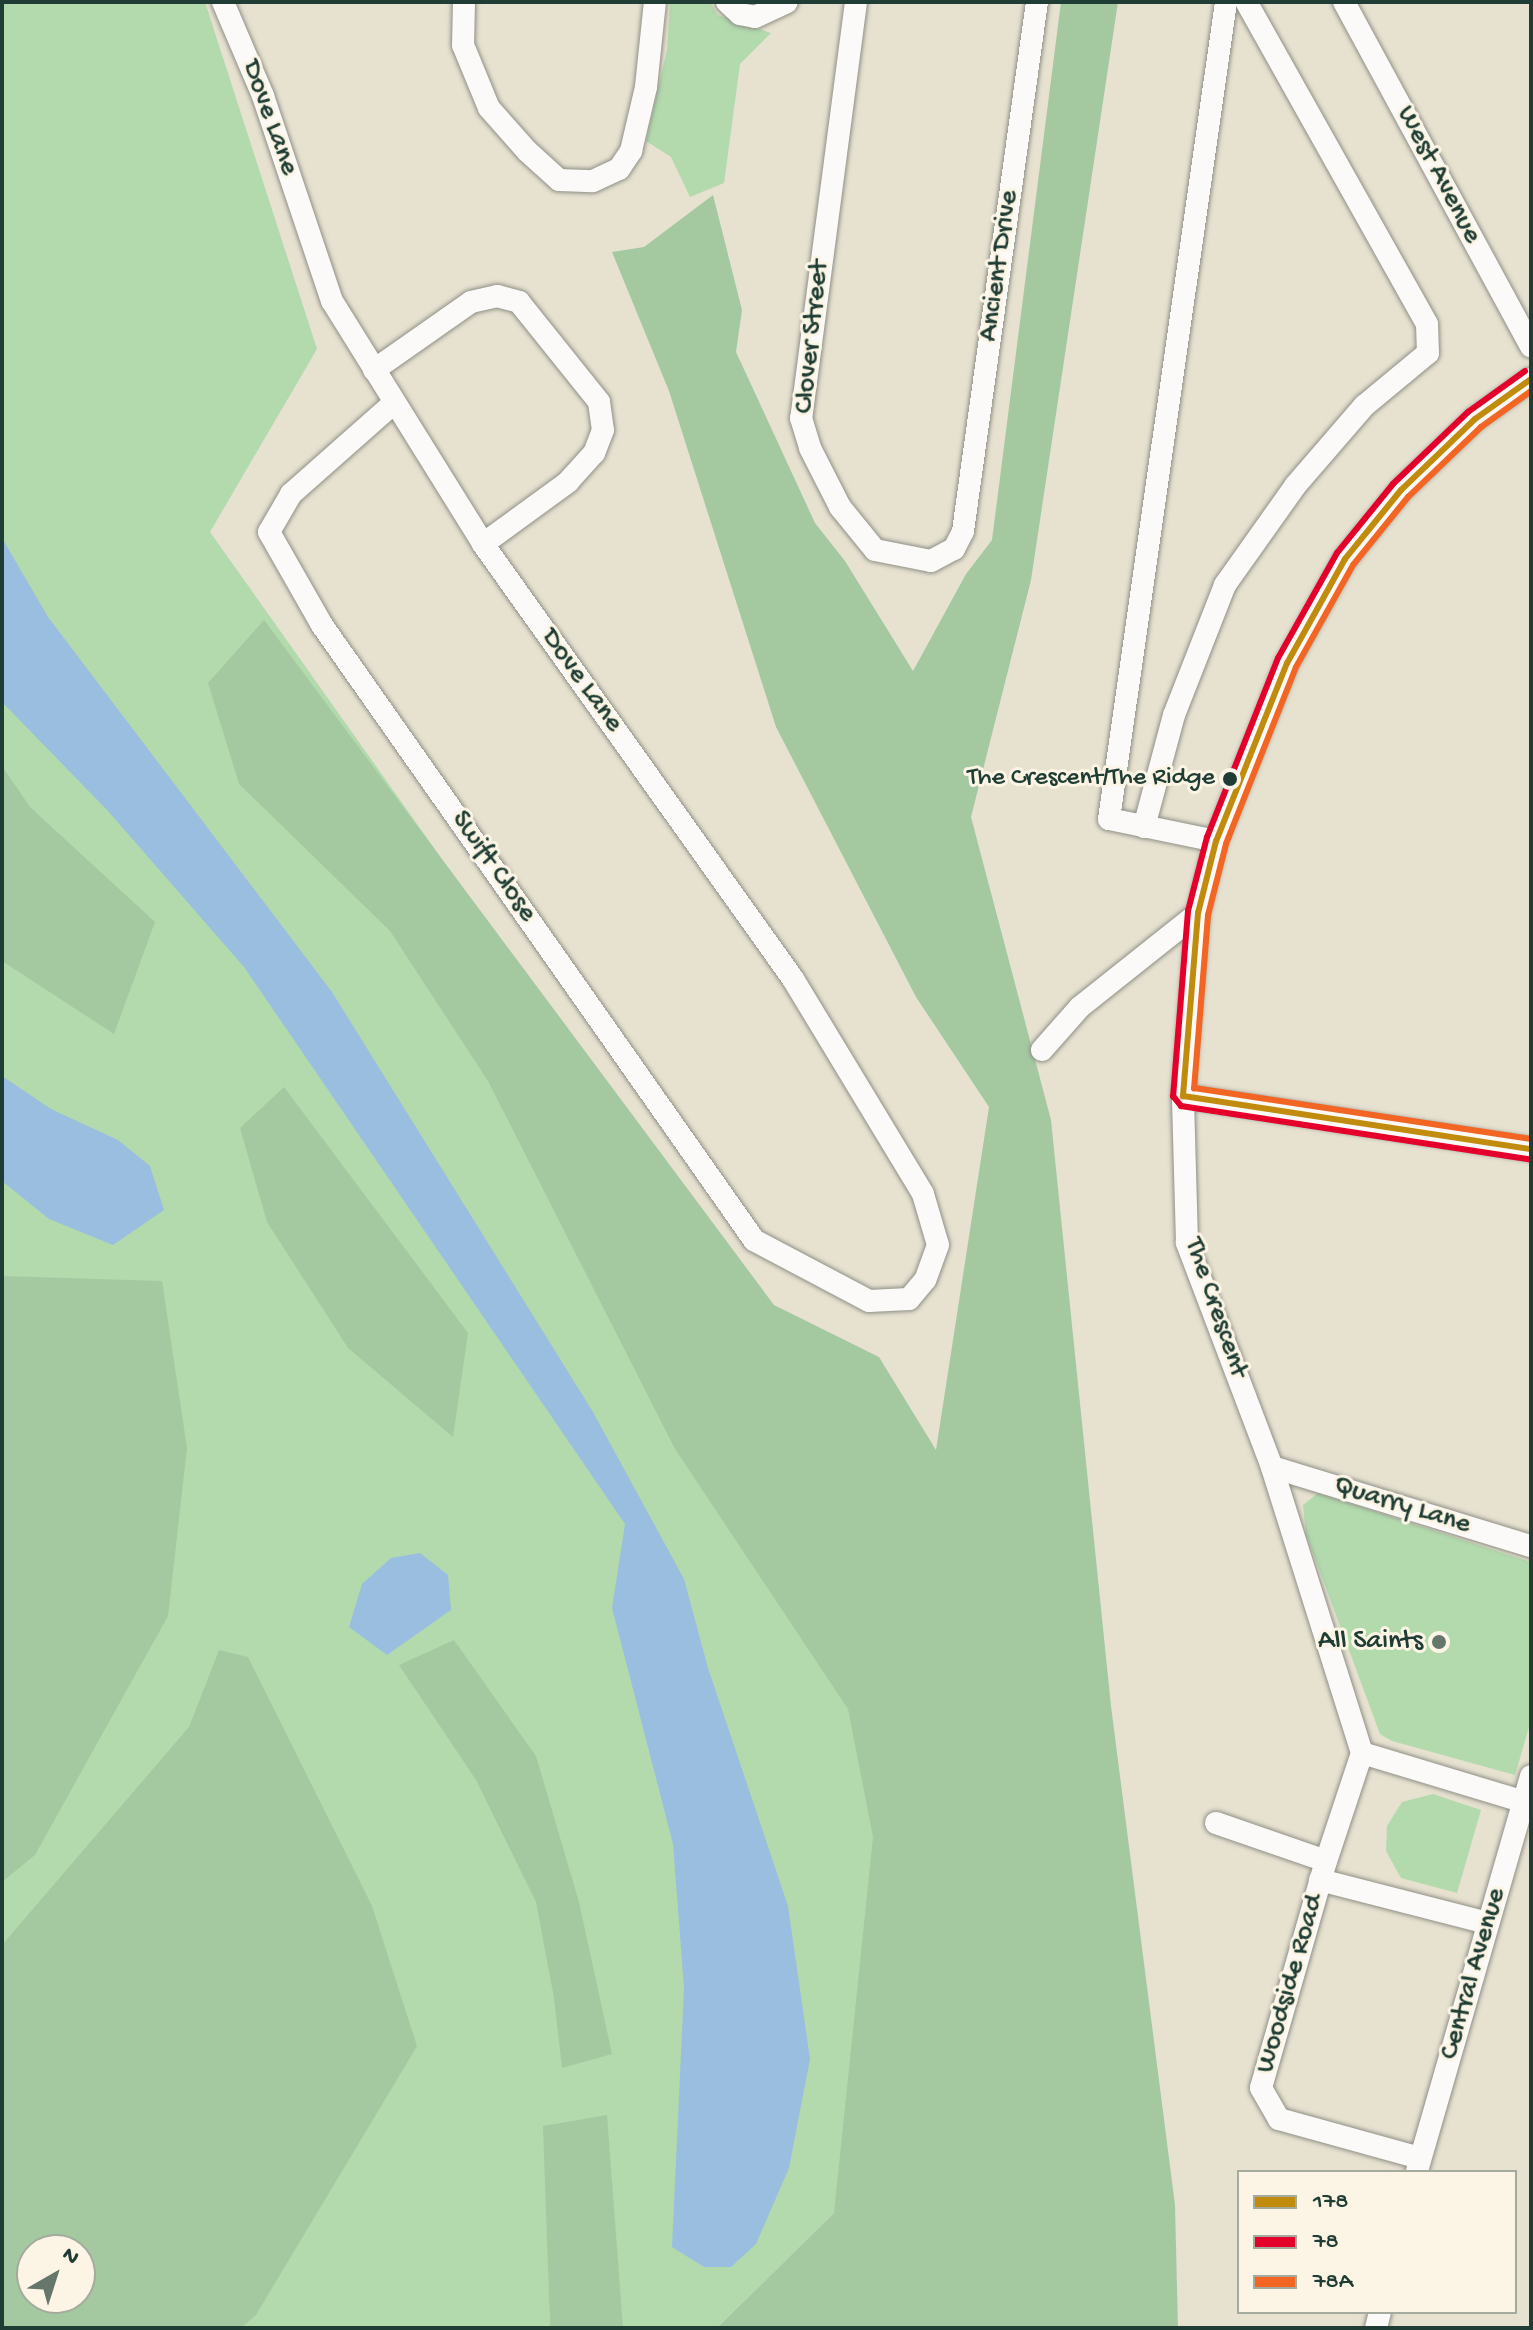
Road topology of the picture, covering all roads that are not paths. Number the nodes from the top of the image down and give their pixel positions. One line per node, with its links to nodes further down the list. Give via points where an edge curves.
1 (223, 2): 12 (street, Dove Lane, via 263,96 332,301)
2 (464, 2): 3 (street, via 463,45 489,108 559,180 593,181 619,169 631,151 646,87)
3 (655, 2)
4 (727, 2): 5 (street, via 740,14 755,17)
5 (787, 2)
6 (856, 2): 15 (street, Clover Street, via 801,418 840,507 875,550 931,561 954,549)
7 (1037, 2): 15 (street, Ancient Drive)
8 (1226, 2): 17 (street, via 1109,819)
9 (1246, 2): 17 (street, via 1427,324 1428,353 1364,406 1295,486 1225,585 1174,715)
10 (1344, 2): 11 (street, West Avenue)
11 (1531, 347)
12 (374, 370): 14 (street, Dove Lane); 16 (street, via 471,302 497,296 519,302 599,402 603,430 594,453 568,482)
13 (1531, 379): 18 (street, The Crescent, via 1475,419 1401,490 1345,559 1287,663)
14 (394, 403): 16 (street, Dove Lane); 23 (street, Swift Close, via 291,494 269,532 322,625 754,1240)
15 (963, 531)
16 (483, 544): 23 (street, Dove Lane, via 793,979 923,1194 938,1245 925,1280 909,1299)
17 (1144, 827): 18 (street)
18 (1216, 841): 19 (street, The Crescent)
19 (1198, 913): 20 (street, via 1080,1007); 21 (street, The Crescent)
20 (1042, 1050)
21 (1183, 1096): 22 (street); 24 (street, The Crescent, via 1187,1243)
22 (1531, 1149)
23 (869, 1301)
24 (1272, 1467): 25 (street, Quarry Lane); 26 (street, The Crescent)
25 (1531, 1546)
26 (1362, 1753): 28 (street); 30 (street, Woodside Road)
27 (1531, 1776): 28 (street, Central Avenue)
28 (1527, 1803): 31 (street, Central Avenue)
29 (1216, 1823): 30 (street)
30 (1323, 1870): 31 (street); 32 (street, Woodside Road, via 1261,2088 1279,2119)
31 (1488, 1923): 32 (street, Central Avenue)
32 (1418, 2165)

